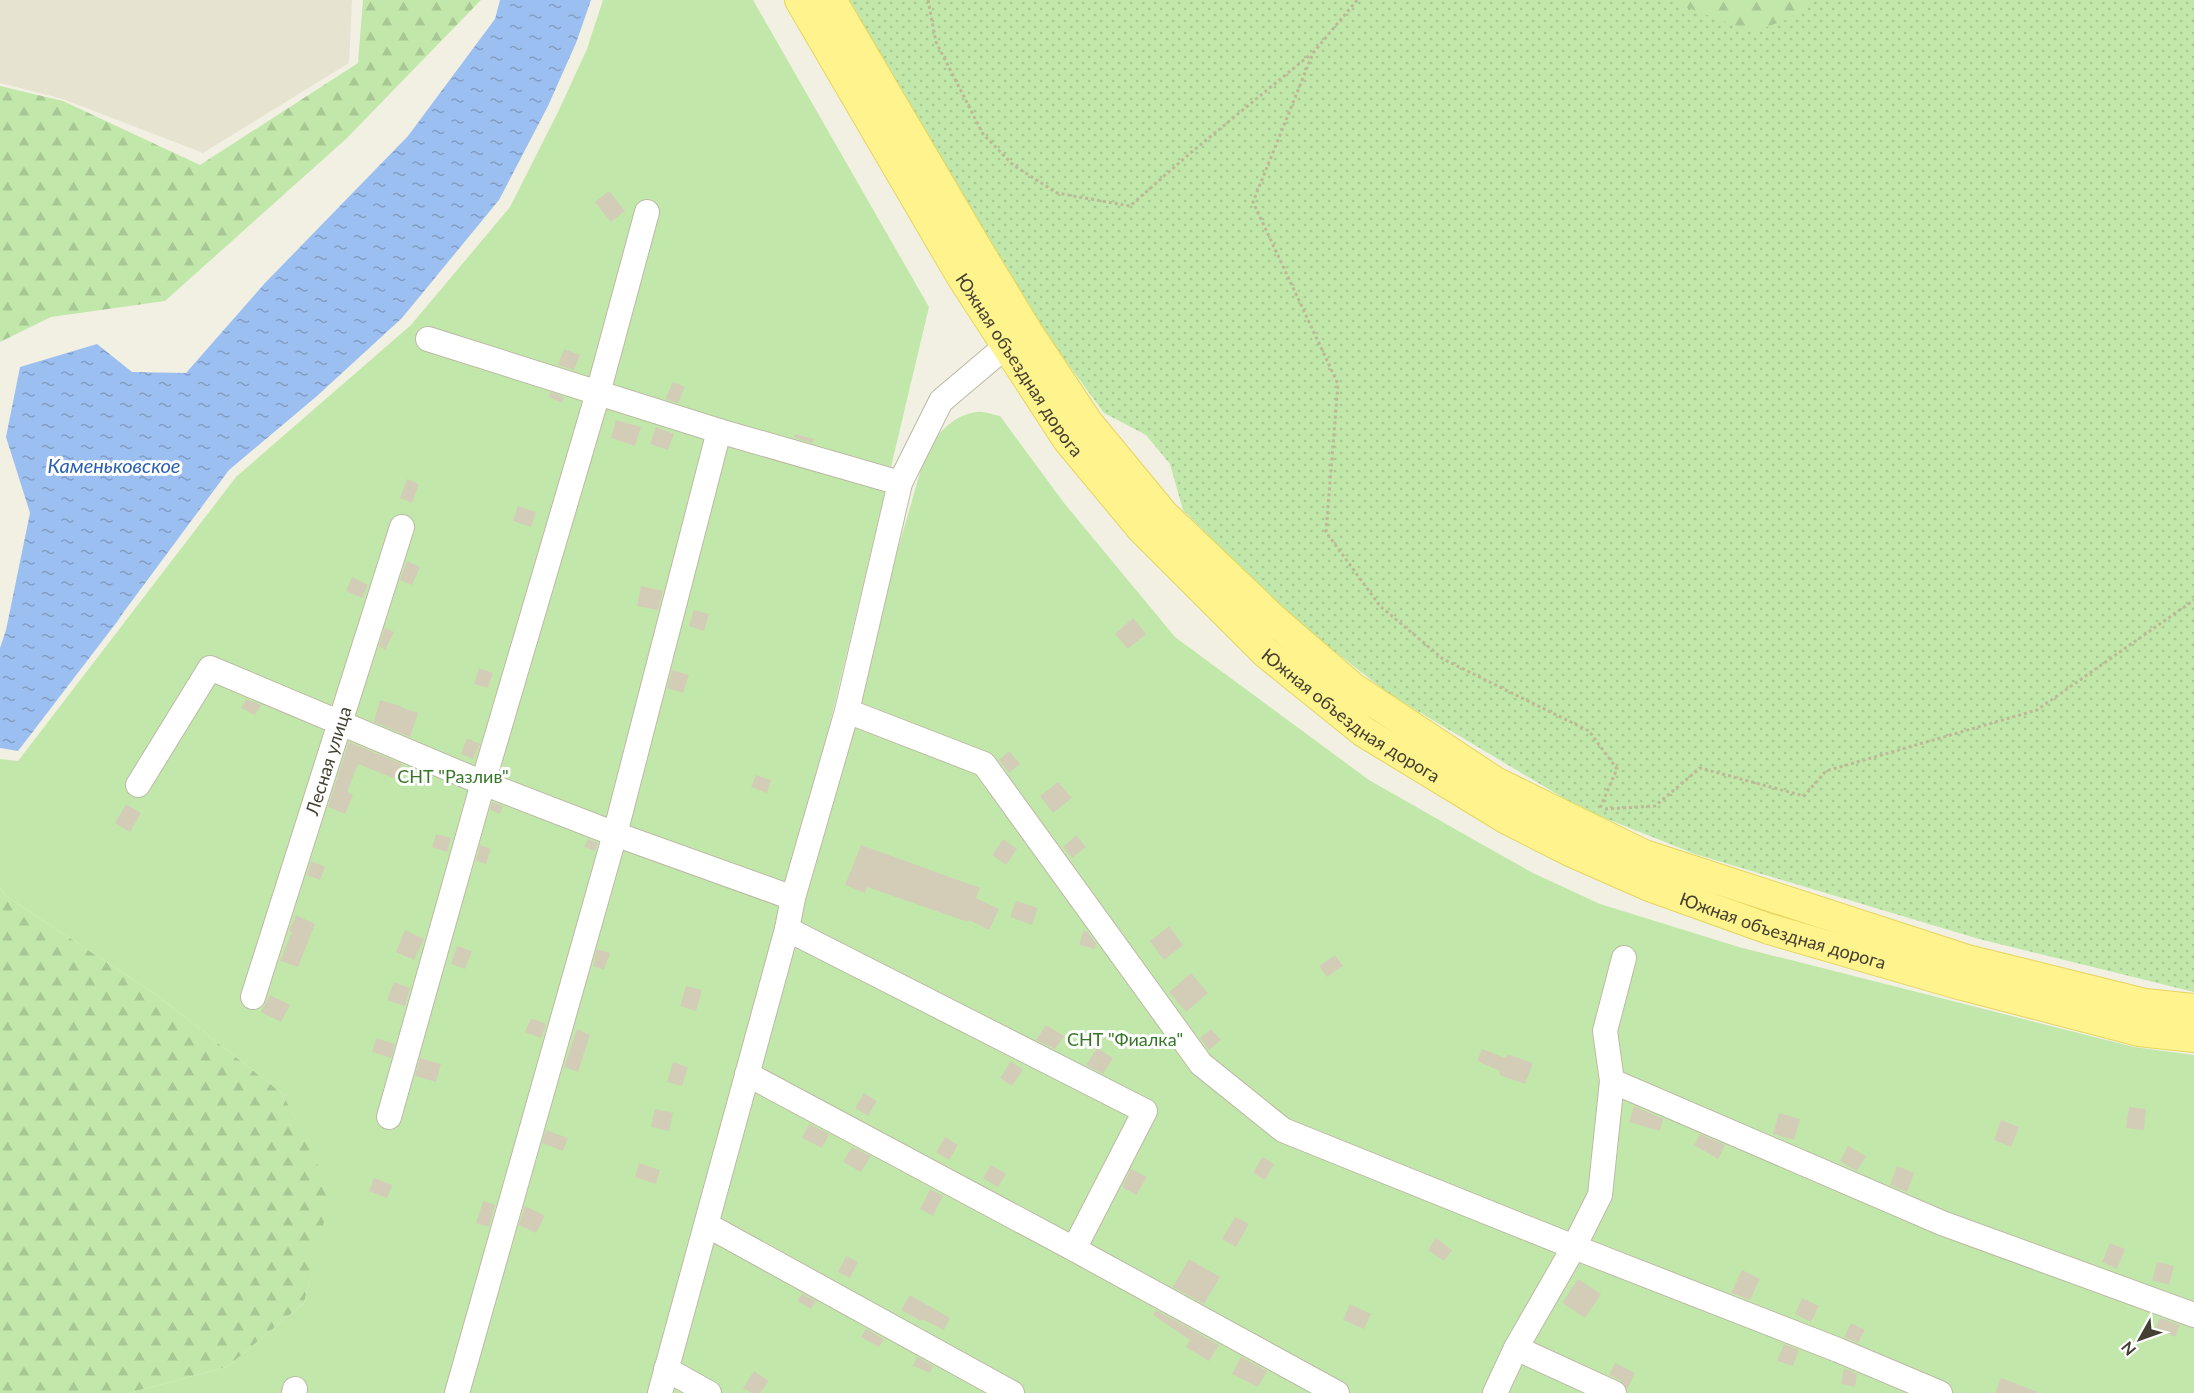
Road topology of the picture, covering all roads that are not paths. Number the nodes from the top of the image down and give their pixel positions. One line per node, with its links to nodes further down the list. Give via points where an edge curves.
1 (800, 0): 5 (main road, Южная объездная дорога, via 962,277)
2 (831, 0): 5 (main road, Южная объездная дорога)
3 (647, 212): 6 (street)
4 (428, 339): 6 (street)
5 (1024, 350): 8 (street, via 941,401); 19 (main road, Южная объездная дорога, via 1163,514 1273,620 1353,688 1495,782 1644,855 1967,960 2145,1004); 20 (main road, Южная объездная дорога, via 1068,440 1142,529 1266,654 1364,732 1507,819 1652,887 1770,929 2139,1031)
6 (598, 393): 7 (street); 12 (street)
7 (719, 431): 8 (street); 14 (street)
8 (900, 483): 10 (street)
9 (402, 527): 11 (street, Лесная улица)
10 (847, 711): 15 (street); 25 (street, via 984,764 1201,1064 1283,1130)
11 (339, 721): 12 (street); 13 (street, via 210,668); 18 (street, Лесная улица)
12 (483, 783): 14 (street); 23 (street)
13 (138, 784)
14 (615, 834): 15 (street); 30 (street)
15 (793, 898): 16 (street)
16 (787, 929): 21 (street); 26 (street, via 1145,1111)
17 (1624, 957): 22 (street, via 1605,1031)
18 (253, 997)
19 (2194, 1009)
20 (2194, 1037)
21 (747, 1074): 24 (street); 26 (street)
22 (1612, 1081): 25 (street, via 1600,1195); 27 (street, via 1942,1223)
23 (389, 1117)
24 (707, 1225): 29 (street); 33 (street)
25 (1574, 1247): 28 (street); 37 (street)
26 (1074, 1249): 34 (street)
27 (2194, 1315)
28 (1516, 1348): 35 (street); 36 (street)
29 (666, 1369): 31 (street); 32 (street)
30 (457, 1393)
31 (660, 1393)
32 (709, 1393)
33 (1012, 1393)
34 (1336, 1393)
35 (1495, 1393)
36 (1614, 1393)
37 (1940, 1393)

